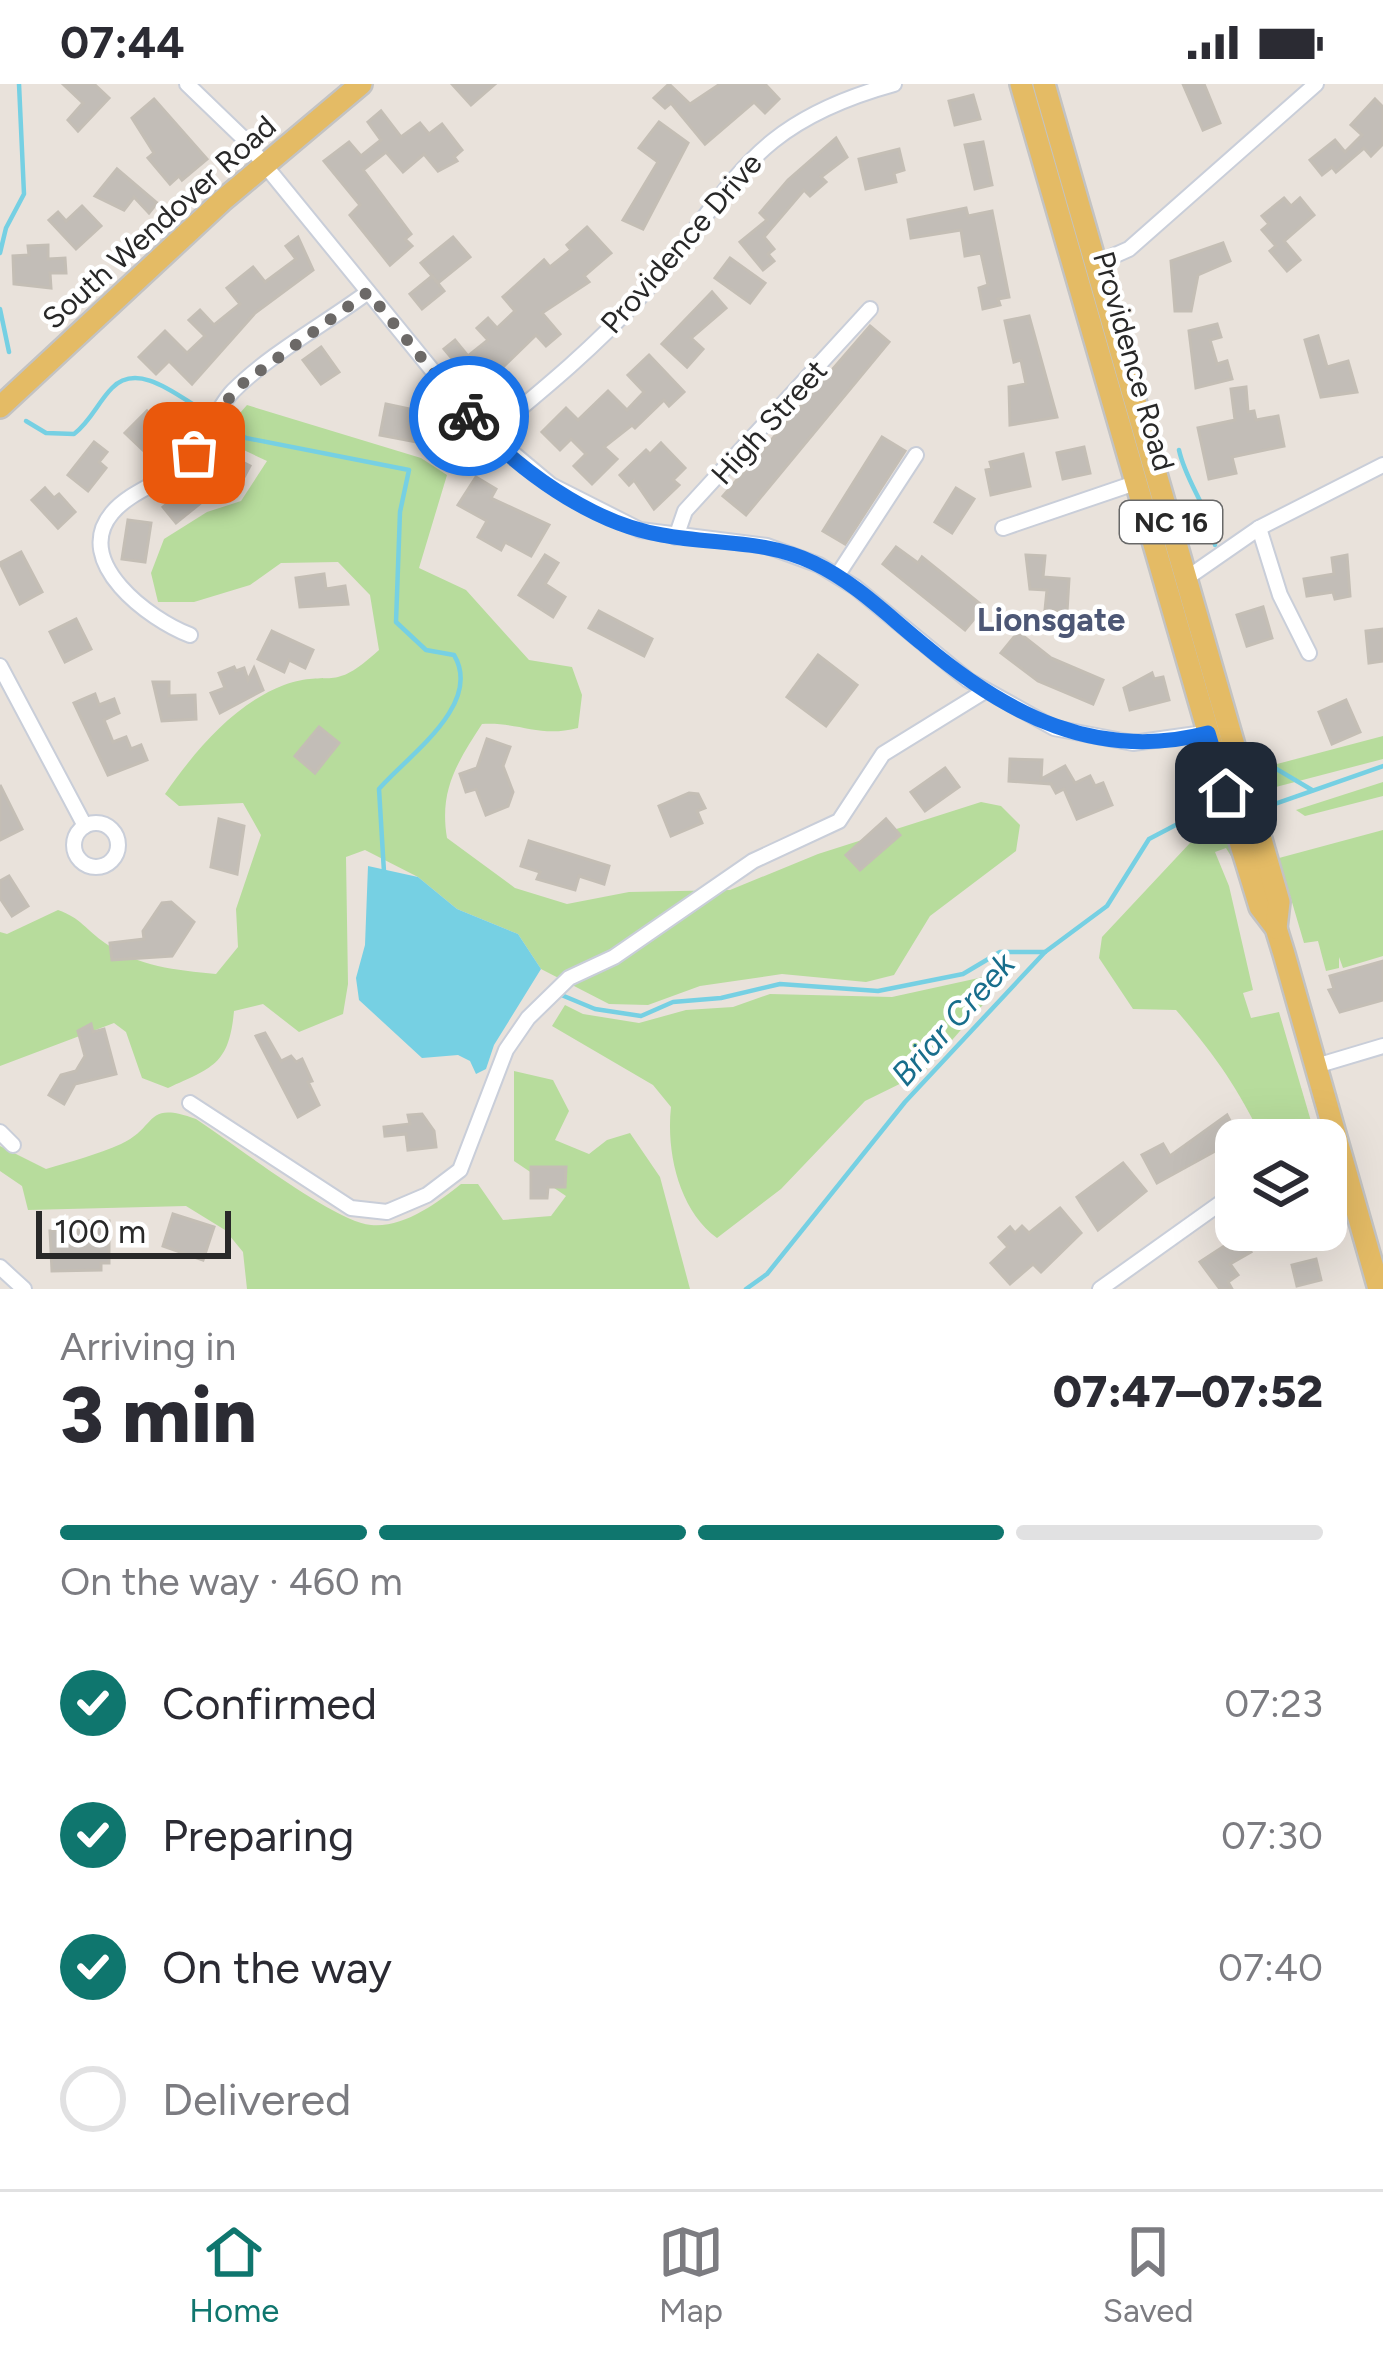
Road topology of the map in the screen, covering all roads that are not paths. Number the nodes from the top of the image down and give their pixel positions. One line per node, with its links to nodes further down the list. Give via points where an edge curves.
1 (187, 84): 7 (street)
2 (361, 84): 7 (main road, South Wendover Road)
3 (894, 84): 12 (street, Providence Drive, via 826,106 769,141 636,302)
4 (1021, 84): 8 (main road, Providence Road / NC 16)
5 (1043, 84): 8 (main road, Providence Road / NC 16)
6 (1316, 84): 8 (street, via 1129,249)
7 (265, 165): 9 (street); 11 (main road, South Wendover Road)
8 (1086, 267): 15 (main road, Providence Road / NC 16); 20 (main road, Providence Road / NC 16)
9 (368, 292): 12 (street); 21 (street, via 235,389 189,459 118,506 104,525 100,545 111,576 164,624)
10 (870, 309): 18 (street, High Street, via 680,517)
11 (0, 407)
12 (488, 436): 18 (street, via 574,499 640,530)
13 (916, 455): 19 (street)
14 (1383, 465): 17 (street)
15 (1138, 482): 16 (street); 20 (main road, Providence Road / NC 16)
16 (1003, 528)
17 (1259, 528): 20 (street); 22 (street)
18 (676, 537): 19 (street, via 767,545)
19 (837, 576): 24 (street)
20 (1178, 583): 25 (main road, Providence Road / NC 16)
21 (190, 635)
22 (1309, 653)
23 (0, 665): 26 (street)
24 (985, 691): 25 (street, via 1036,721 1097,740 1160,743); 29 (street, via 883,754 839,821 753,860 565,982 506,1050 460,1171 446,1184 387,1212 361,1212)
25 (1218, 730): 28 (main road, Providence Road / NC 16, via 1260,907 1276,928)
26 (85, 826)
27 (1383, 1046): 28 (street)
28 (1316, 1066): 30 (main road, Providence Road / NC 16)
29 (190, 1103)
30 (1327, 1119)
31 (0, 1132): 32 (street)
32 (13, 1145)
33 (1347, 1190): 40 (main road, Providence Road / NC 16)
34 (1215, 1207): 36 (street)
35 (0, 1267): 37 (street)
36 (1123, 1271): 38 (street); 39 (street)
37 (24, 1289)
38 (1100, 1289)
39 (1128, 1289)
40 (1379, 1289)

